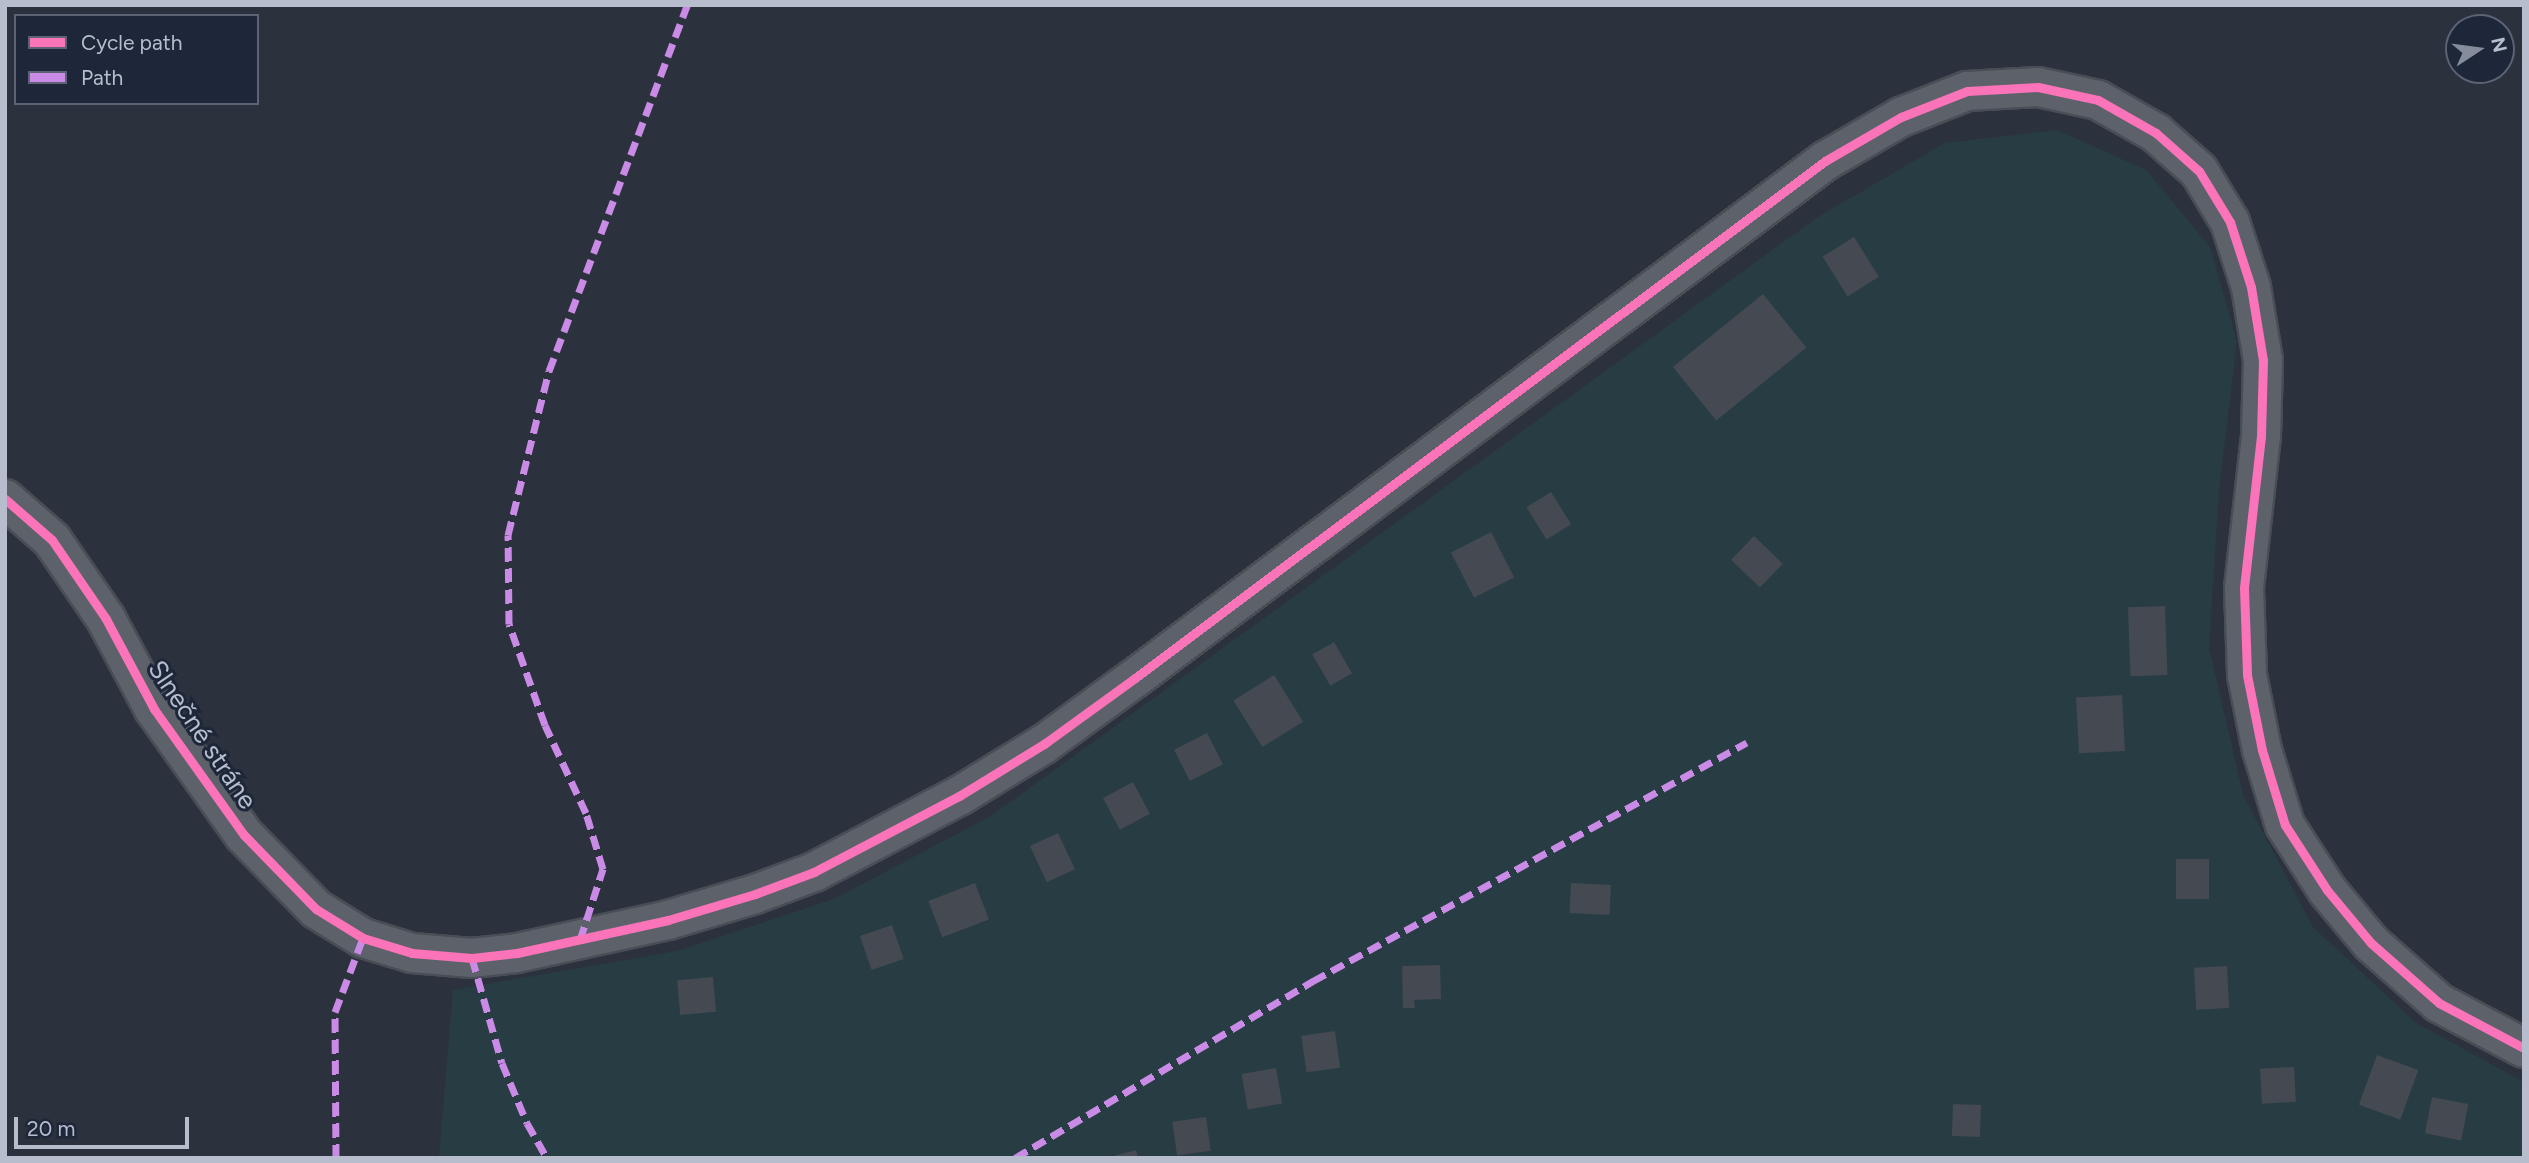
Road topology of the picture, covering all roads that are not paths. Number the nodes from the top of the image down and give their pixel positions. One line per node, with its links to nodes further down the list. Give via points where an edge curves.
1 (5, 499): 2 (street, Slnečné stráne, via 52,540 106,620 154,709 244,835 316,909 363,938 412,953 472,958 517,953 668,920 755,894 882,839 1067,727 1825,161 1901,117 1967,91 2038,87 2098,100 2156,133 2199,170 2230,222 2251,287 2263,360 2261,436 2244,587 2247,675 2262,750 2286,825 2326,890 2371,943 2439,1003)
2 (2524, 1048)

